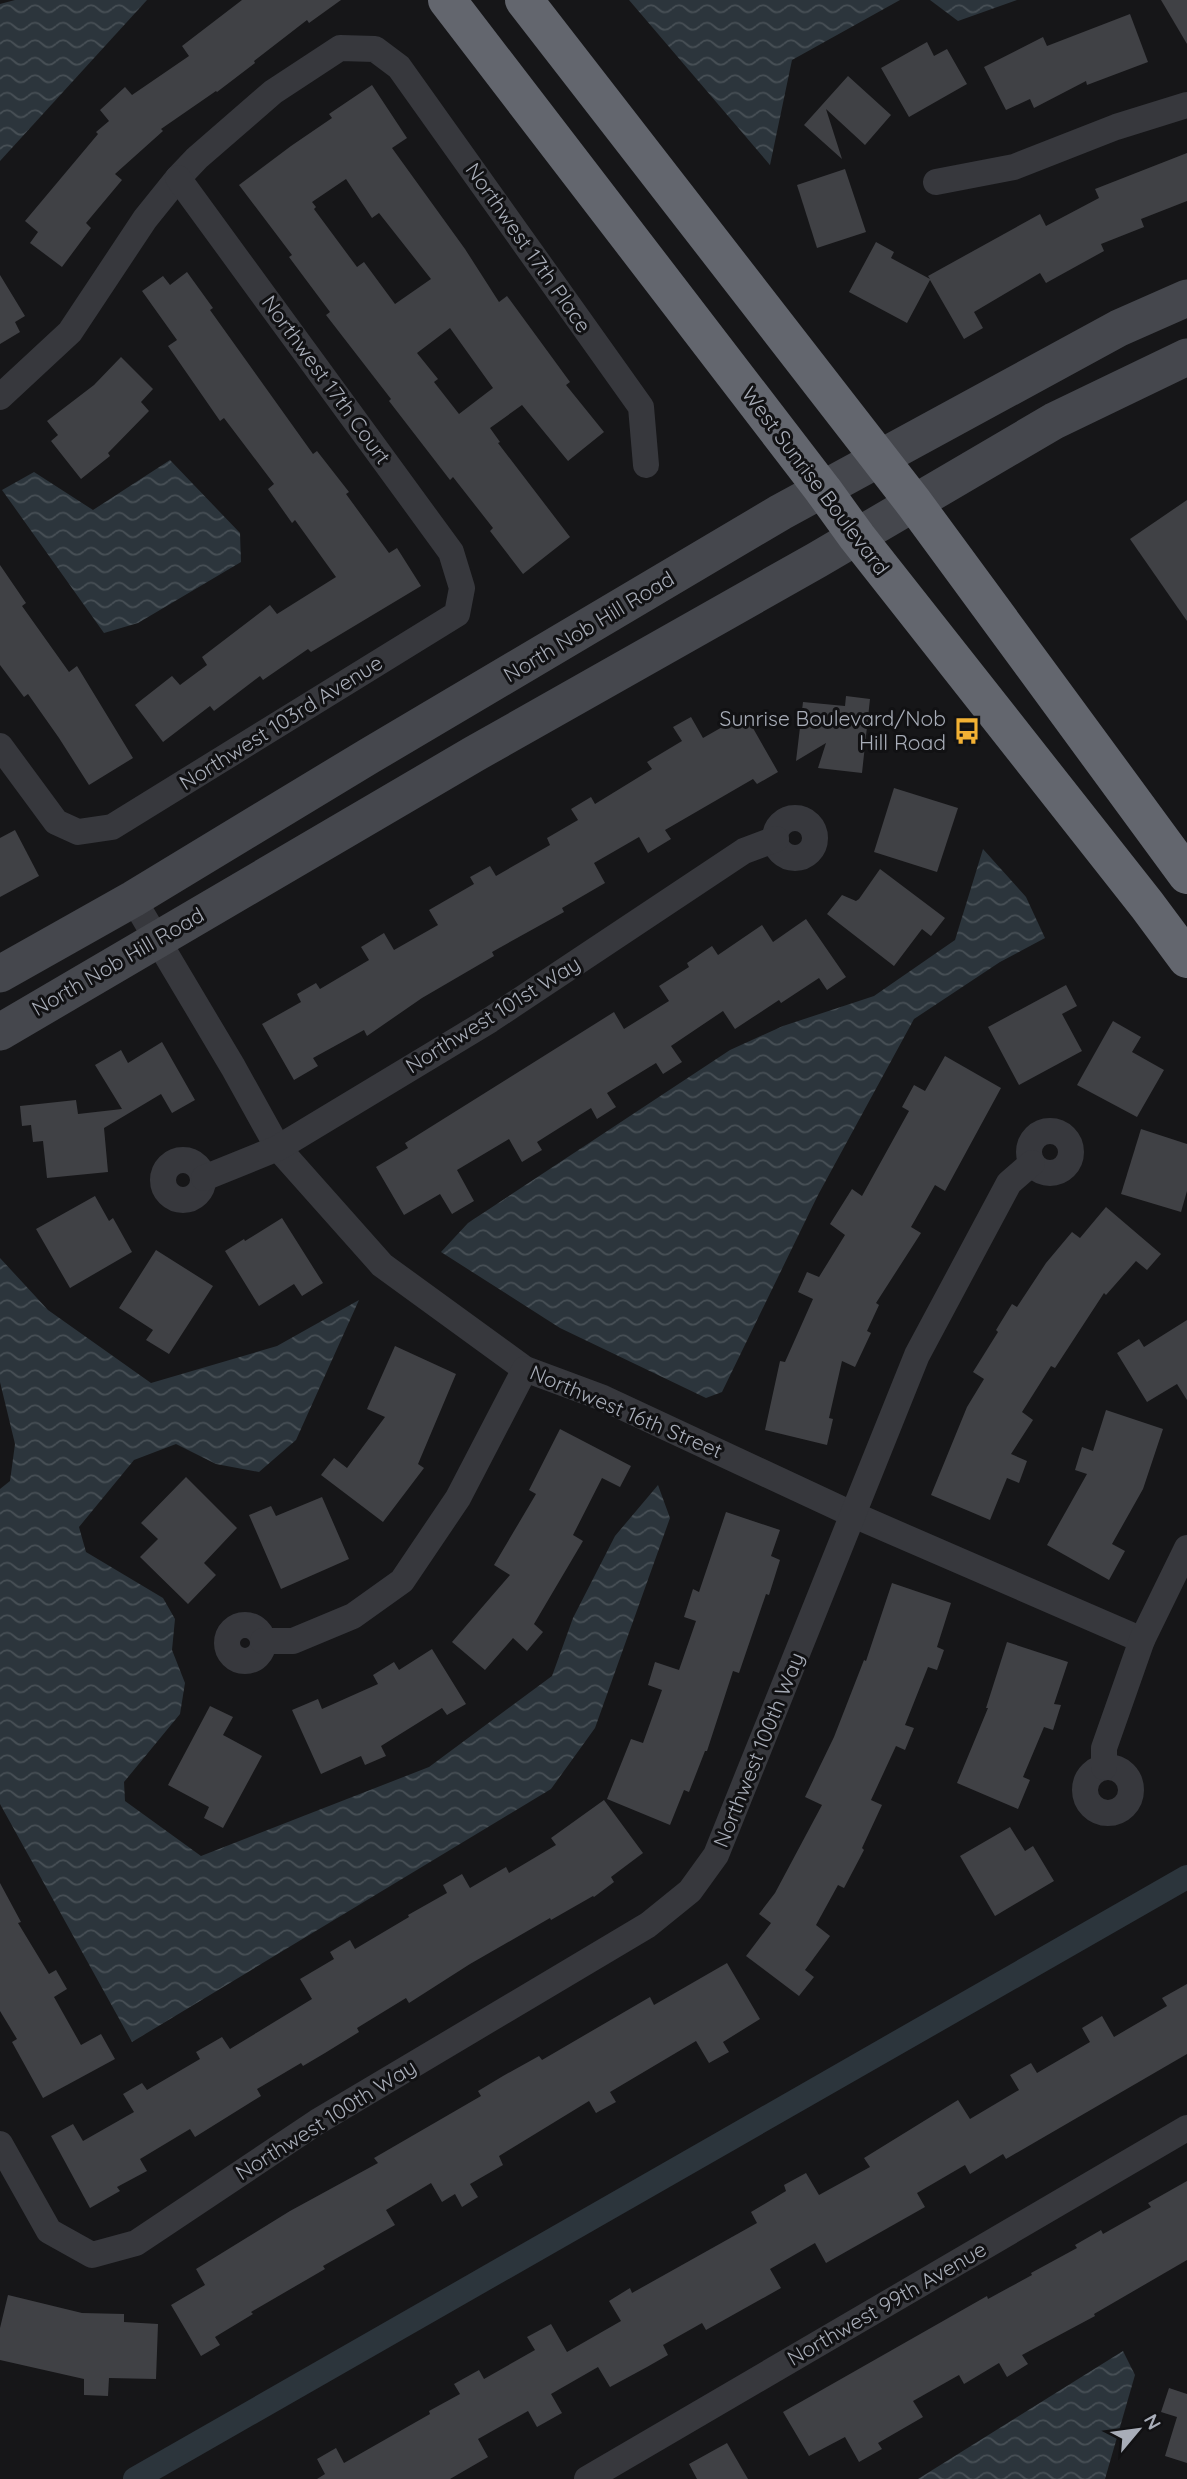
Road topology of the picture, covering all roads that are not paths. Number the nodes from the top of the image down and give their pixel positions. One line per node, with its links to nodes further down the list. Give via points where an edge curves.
1 (447, 0): 11 (highway, West Sunrise Boulevard)
2 (524, 0): 9 (highway)
3 (1187, 105): 5 (street, via 1014,167)
4 (178, 178): 8 (street, via 70,332); 10 (street, Northwest 17th Place, via 274,92 340,48 375,49 399,67 641,407); 14 (street, Northwest 17th Court, via 452,552)
5 (936, 182)
6 (1187, 298): 9 (main road, North Nob Hill Road, via 1119,328)
7 (1187, 357): 12 (main road, North Nob Hill Road, via 1054,421)
8 (0, 397)
9 (879, 459): 11 (main road, North Nob Hill Road); 12 (highway)
10 (646, 465)
11 (823, 490): 13 (highway, West Sunrise Boulevard); 18 (main road, North Nob Hill Road)
12 (914, 503): 13 (main road, North Nob Hill Road); 17 (highway)
13 (856, 537): 19 (main road, North Nob Hill Road); 20 (highway, West Sunrise Boulevard)
14 (462, 588): 15 (street, Northwest 103rd Avenue, via 457,614 112,827 78,832 56,822)
15 (0, 746)
16 (776, 839): 23 (street, Northwest 101st Way, via 744,851 490,1020)
17 (1187, 875)
18 (133, 899): 19 (street, Northwest 16th Street); 21 (main road, North Nob Hill Road)
19 (157, 939): 22 (main road, North Nob Hill Road); 23 (street, Northwest 16th Street)
20 (1187, 959)
21 (0, 974)
22 (0, 1032)
23 (278, 1148): 25 (street, Northwest 101st Way); 26 (street, Northwest 16th Street, via 382,1265)
24 (1032, 1163): 27 (street, Northwest 100th Way, via 1009,1183 917,1355)
25 (204, 1178)
26 (524, 1369): 27 (street, Northwest 16th Street, via 603,1398); 30 (street, via 458,1498 402,1581 353,1616 293,1641)
27 (854, 1515): 29 (street, Northwest 16th Street); 33 (street, Northwest 100th Way, via 716,1855 690,1891 648,1925 317,2122 136,2243 92,2255 49,2231)
28 (1187, 1548): 29 (street)
29 (1142, 1640): 31 (street, via 1104,1748)
30 (262, 1641)
31 (1104, 1767)
32 (1187, 2128): 34 (street, Northwest 99th Avenue)
33 (0, 2144)
34 (618, 2472): 35 (street, Northwest 99th Avenue)
35 (587, 2479)

